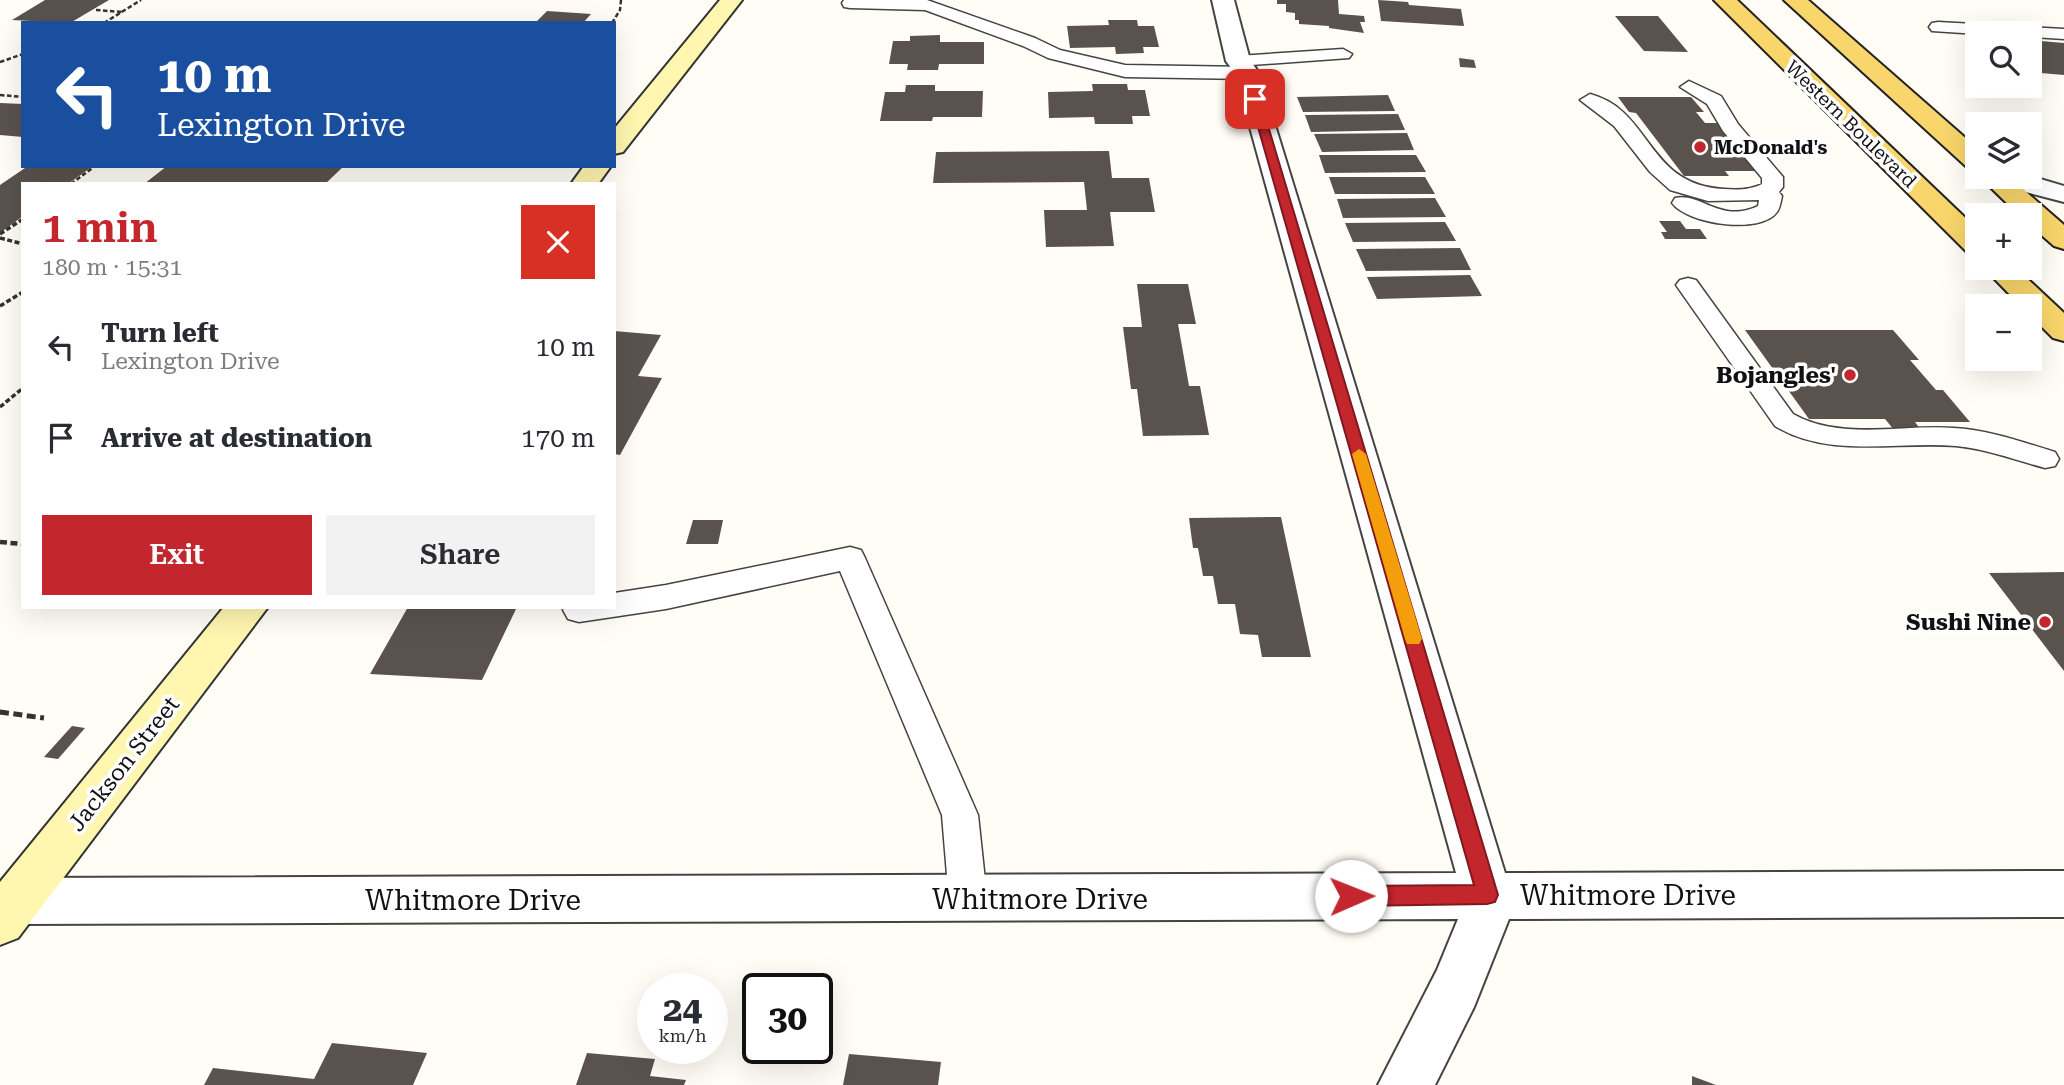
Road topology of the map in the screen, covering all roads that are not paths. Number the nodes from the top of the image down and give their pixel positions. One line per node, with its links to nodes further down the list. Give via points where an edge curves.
1 (730, 0): 13 (street)
2 (1223, 0): 10 (street)
3 (1725, 0): 20 (main road, Western Boulevard)
4 (1795, 0): 14 (main road)
5 (911, 2): 6 (lane); 10 (lane, via 1054,54 1125,71)
6 (850, 3)
7 (1938, 27): 8 (lane)
8 (2064, 34)
9 (1343, 54): 10 (lane)
10 (1242, 67): 29 (street)
11 (1689, 87): 12 (lane, via 1714,100 1730,127 1773,177 1768,210 1759,215 1724,217 1684,205 1644,174)
12 (1590, 100)
13 (616, 143)
14 (1965, 151)
15 (596, 168): 16 (street)
16 (586, 182)
17 (2042, 188): 19 (street)
18 (2007, 189): 21 (main road)
19 (2064, 194)
20 (1965, 234)
21 (2064, 240)
22 (2011, 280): 24 (main road)
23 (1688, 285): 25 (lane, via 1792,427 1815,434 1955,437 1995,443)
24 (2064, 331)
25 (2045, 459)
26 (616, 605): 30 (lane, via 850,558 960,816)
27 (246, 609): 31 (street, Jackson Street)
28 (2064, 894): 29 (street, Whitmore Drive)
29 (1487, 895): 30 (street, Whitmore Drive); 32 (street, via 1487,916 1476,943)
30 (968, 899): 31 (street, Whitmore Drive)
31 (8, 911)
32 (1406, 1085)

